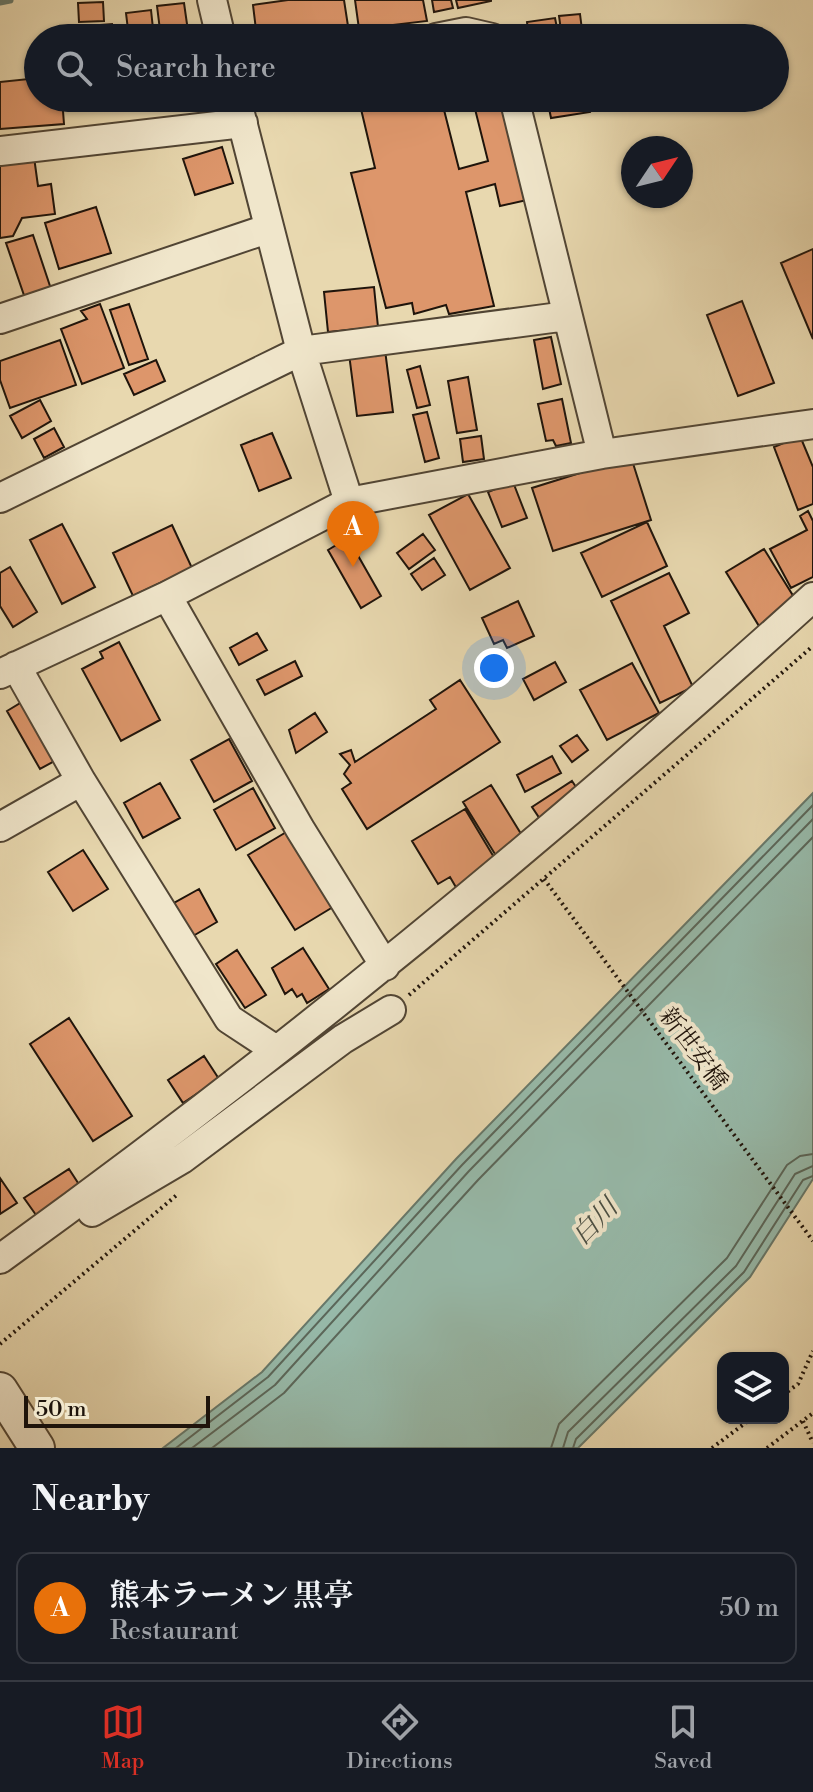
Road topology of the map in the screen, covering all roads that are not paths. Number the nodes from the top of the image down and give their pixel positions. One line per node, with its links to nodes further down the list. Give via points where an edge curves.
1 (212, 0): 2 (street)
2 (218, 24)
3 (234, 112): 6 (street)
4 (240, 112): 7 (street)
5 (517, 112): 8 (street)
6 (0, 151)
7 (267, 229): 9 (street); 10 (street)
8 (567, 316): 10 (street); 12 (street)
9 (0, 319)
10 (301, 351): 13 (street); 14 (street)
11 (813, 424): 12 (street)
12 (602, 454): 14 (street)
13 (0, 498)
14 (349, 502): 15 (street)
15 (167, 596): 17 (street); 20 (street)
16 (813, 597): 20 (street, via 540,839)
17 (8, 670): 18 (street)
18 (81, 781): 19 (street); 22 (street, via 229,1019)
19 (0, 827)
20 (385, 966): 22 (street)
21 (391, 1010): 23 (street, via 343,1039 182,1159 44,1241)
22 (276, 1050): 23 (street)
23 (0, 1260)
24 (0, 1390): 25 (street)
25 (37, 1448)

